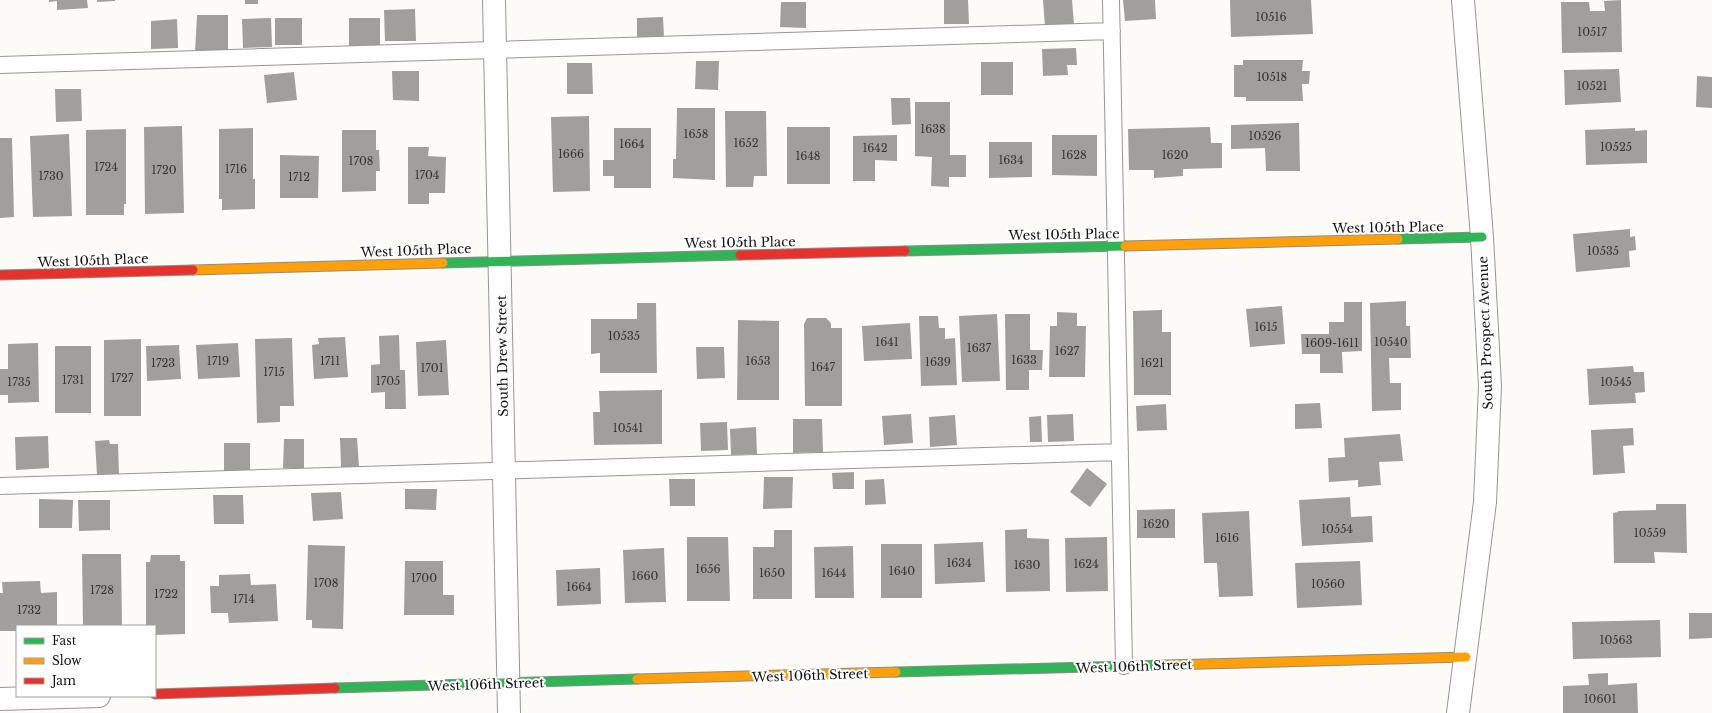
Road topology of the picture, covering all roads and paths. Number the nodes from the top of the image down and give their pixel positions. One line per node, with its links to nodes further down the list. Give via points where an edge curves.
1 (494, 0): 5 (street, South Drew Street)
2 (1111, 0): 4 (lane)
3 (1463, 0): 7 (street, South Prospect Avenue)
4 (1112, 31): 5 (lane); 8 (lane)
5 (496, 50): 6 (lane); 9 (street, South Drew Street)
6 (0, 65)
7 (1482, 237): 8 (street, West 105th Place); 14 (street, South Prospect Avenue, via 1490,386 1485,502)
8 (1116, 246): 9 (street, West 105th Place); 11 (lane)
9 (500, 261): 10 (street, West 105th Place); 12 (street, South Drew Street)
10 (0, 275)
11 (1120, 452): 12 (lane); 15 (lane)
12 (504, 472): 13 (lane); 16 (street, South Drew Street)
13 (0, 486)
14 (1466, 657): 15 (street, West 106th Street); 21 (street, South Prospect Avenue)
15 (1124, 666): 16 (street, West 106th Street)
16 (508, 683): 17 (street, West 106th Street); 20 (street, South Drew Street)
17 (156, 694)
18 (66, 697): 19 (street)
19 (0, 699)
20 (509, 713)
21 (1458, 713)

